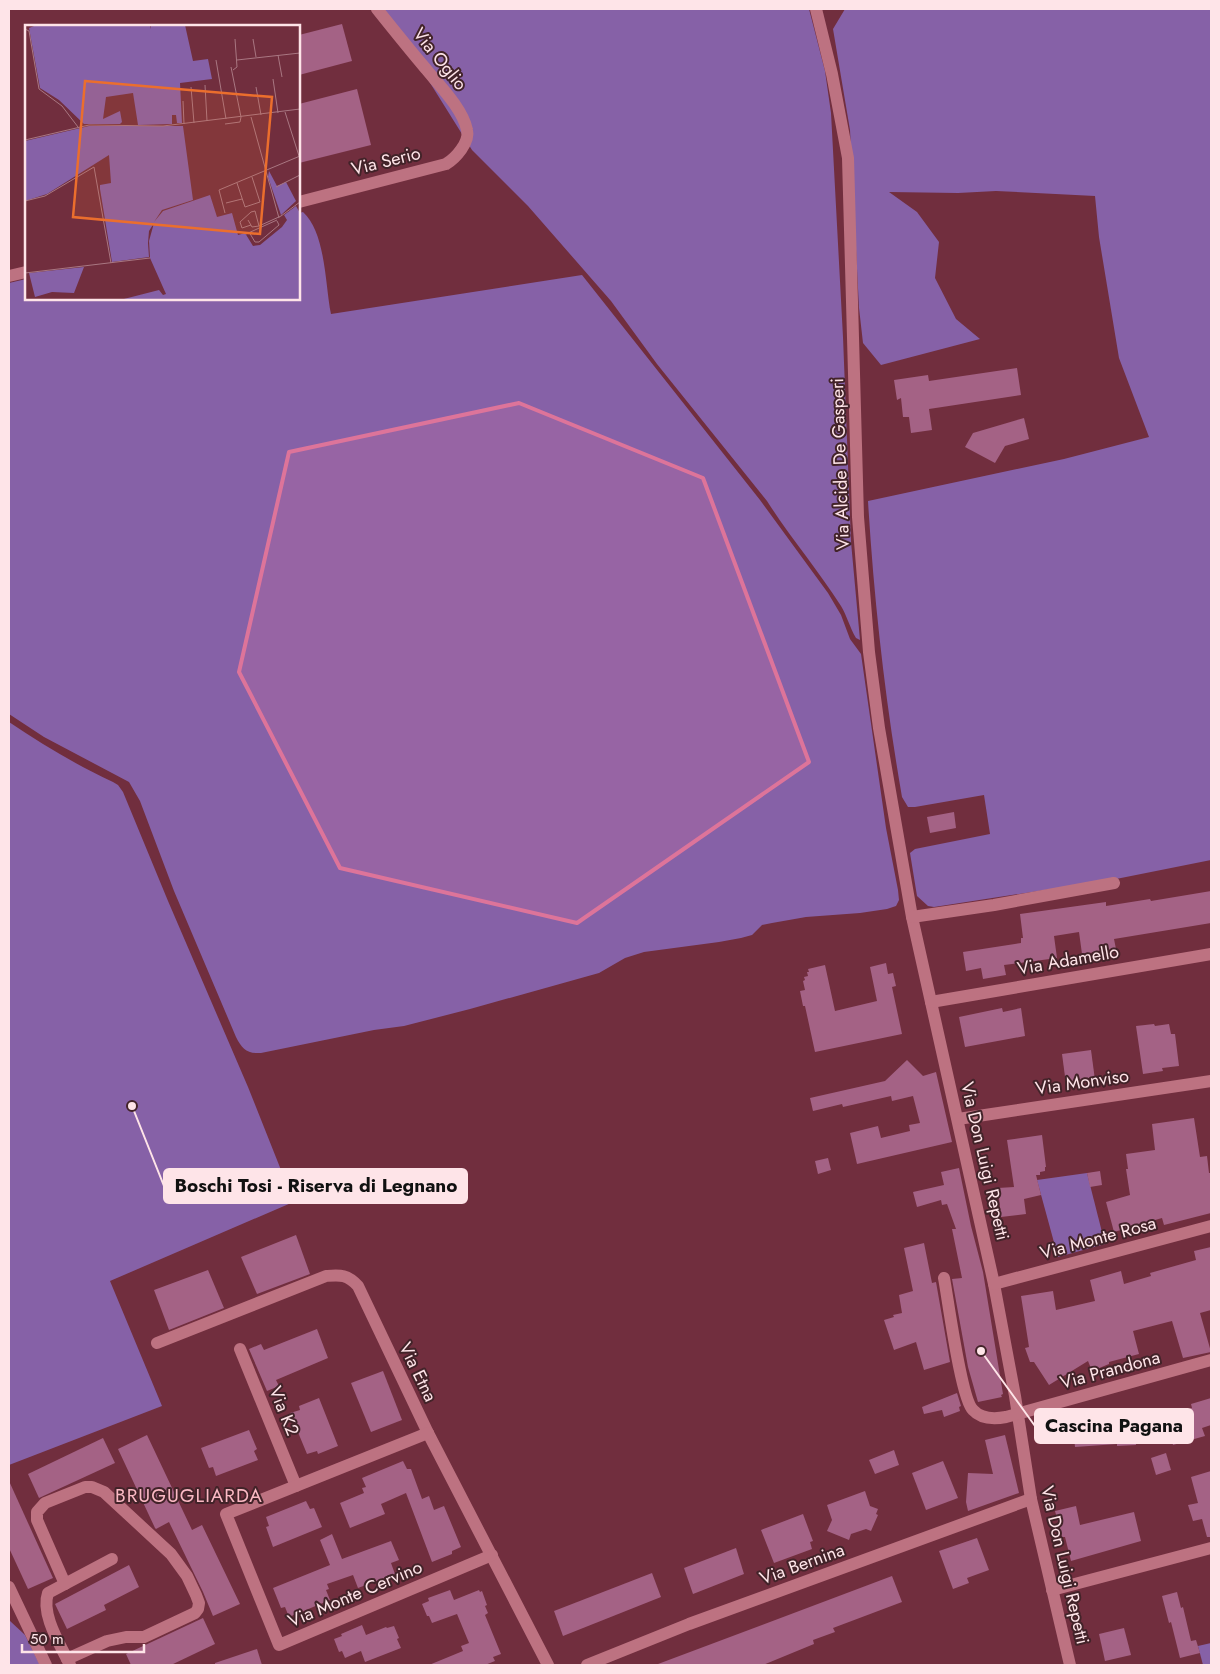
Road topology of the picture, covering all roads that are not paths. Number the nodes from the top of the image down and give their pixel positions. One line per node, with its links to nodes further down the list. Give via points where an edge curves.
1 (377, 9): 3 (street, Via Oglio, via 447,95 463,119)
2 (816, 9): 8 (street, Via Alcide De Gasperi, via 848,158 858,517 869,652)
3 (468, 136): 4 (street, Via Serio, via 461,149 446,164)
4 (300, 202)
5 (25, 272): 6 (street)
6 (9, 276)
7 (1114, 883): 8 (street)
8 (912, 917): 10 (street, Via Don Luigi Repetti)
9 (1211, 954): 10 (street, Via Adamello)
10 (931, 1002): 12 (street, Via Don Luigi Repetti)
11 (1211, 1081): 12 (street, Via Monviso)
12 (958, 1118): 15 (street, Via Don Luigi Repetti)
13 (1211, 1226): 15 (street, Via Monte Rosa)
14 (944, 1278): 19 (street, via 962,1382 972,1410 997,1419)
15 (994, 1284): 19 (street, Via Don Luigi Repetti)
16 (156, 1343): 20 (street, Via Etna, via 326,1276 340,1275 352,1279 358,1286)
17 (240, 1349): 21 (street, Via K2)
18 (1211, 1360): 19 (street, Via Prandona)
19 (1018, 1413): 22 (street, Via Don Luigi Repetti)
20 (428, 1432): 21 (street); 24 (street, Via Etna)
21 (296, 1486): 24 (street, Via Monte Cervino, via 226,1514 279,1645)
22 (1031, 1498): 28 (street, Via Don Luigi Repetti); 32 (street, Via Bernina)
23 (1211, 1548): 28 (street)
24 (492, 1555): 31 (street, Via Etna)
25 (112, 1559): 26 (street)
26 (65, 1584): 29 (street, via 48,1593 45,1600 46,1612); 29 (street, via 36,1520 37,1512 45,1503 92,1486 104,1492 171,1554 187,1576 199,1603 196,1613 144,1637 108,1641)
27 (9, 1587): 30 (street)
28 (1052, 1590): 33 (street, Via Don Luigi Repetti)
29 (69, 1662)
30 (46, 1665)
31 (548, 1665)
32 (587, 1665)
33 (1070, 1665)

